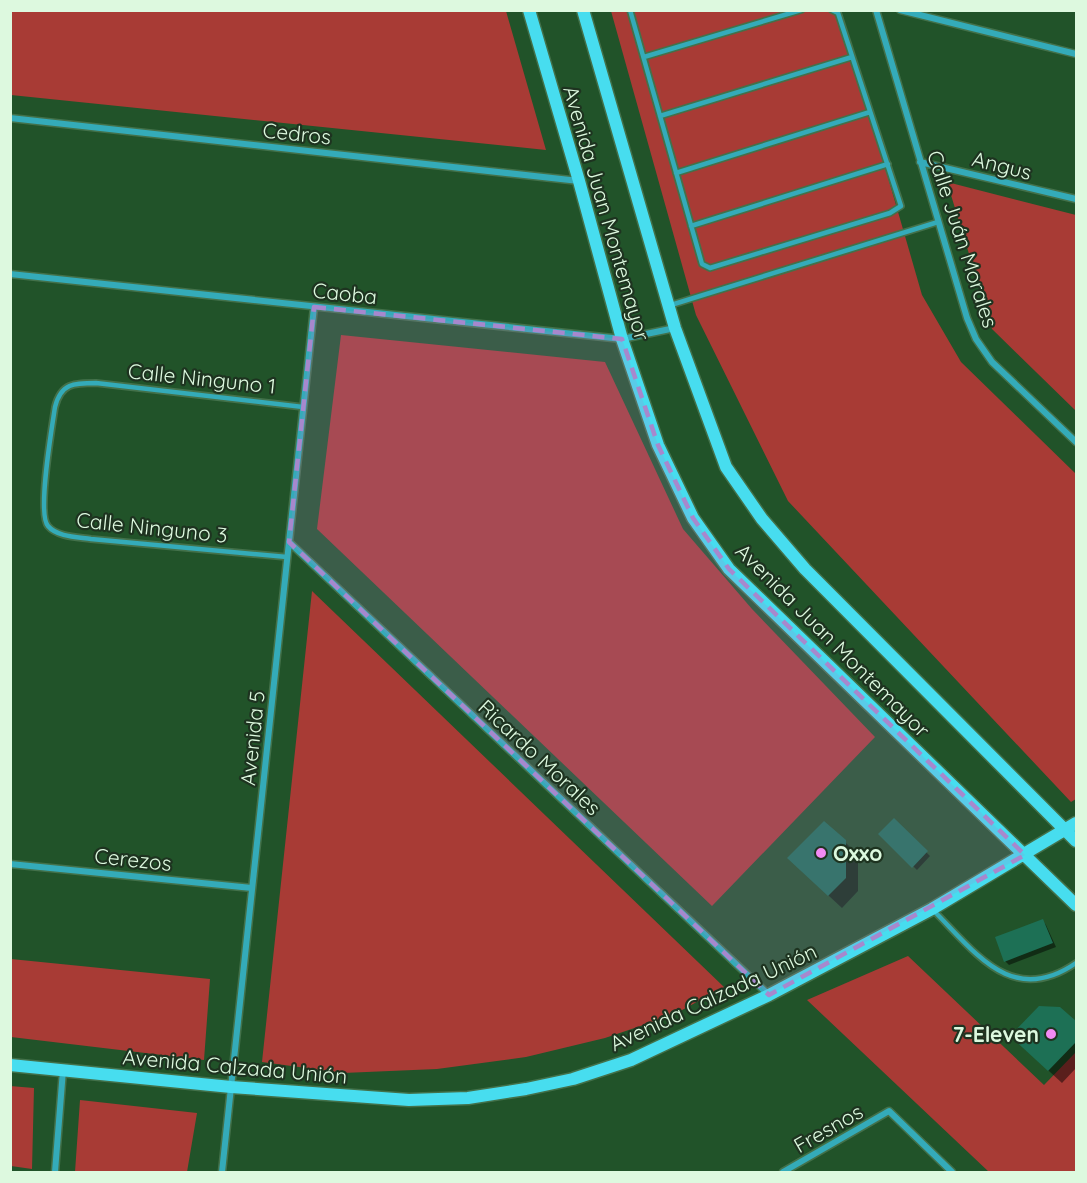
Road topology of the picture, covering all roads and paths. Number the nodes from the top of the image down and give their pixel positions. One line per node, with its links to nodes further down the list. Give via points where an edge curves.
1 (529, 10): 17 (street, Avenida Juan Montemayor)
2 (583, 10): 22 (street, Avenida Juan Montemayor)
3 (630, 10): 9 (lane)
4 (801, 10): 9 (lane)
5 (832, 10): 10 (lane, via 838,13)
6 (876, 10): 14 (street, Calle Juán Morales)
7 (900, 10): 8 (street)
8 (1077, 54)
9 (644, 57): 12 (lane)
10 (852, 57): 11 (lane); 12 (lane)
11 (870, 112): 15 (lane); 16 (lane)
12 (660, 116): 16 (lane)
13 (10, 118): 17 (street, Cedros)
14 (920, 162): 18 (street, Angus); 19 (street, Calle Juán Morales)
15 (888, 164): 20 (lane); 20 (lane, via 901,206 868,220 710,268 702,264)
16 (676, 173): 20 (lane)
17 (579, 181): 25 (street, Avenida Juan Montemayor)
18 (1077, 199)
19 (938, 222): 22 (lane); 27 (street, Calle Juán Morales, via 976,339 992,362)
20 (691, 226)
21 (10, 274): 23 (street, Caoba)
22 (668, 305): 24 (street, Avenida Juan Montemayor)
23 (314, 307): 25 (street, Caoba); 26 (street, Avenida 5)
24 (675, 328): 25 (street, Caoba); 32 (street, Avenida Juan Montemayor, via 726,467 762,519 805,569)
25 (622, 339): 34 (street, Avenida Juan Montemayor, via 658,445 693,518 729,569)
26 (303, 407): 28 (lane, Calle Ninguno 1, via 96,383 69,386 57,397); 29 (street, Avenida 5)
27 (1077, 442)
28 (44, 490): 30 (lane, Calle Ninguno 3, via 47,525 64,535)
29 (289, 542): 30 (street, Avenida 5); 40 (street, Ricardo Morales)
30 (287, 557): 36 (street, Avenida 5)
31 (1077, 823): 32 (street, Avenida Calzada Unión)
32 (1065, 830): 33 (street, Avenida Juan Montemayor); 34 (street, Avenida Calzada Unión)
33 (1077, 841)
34 (1024, 855): 37 (street, Avenida Juan Montemayor); 38 (street, Avenida Calzada Unión)
35 (10, 864): 36 (street, Cerezos)
36 (252, 888): 43 (street, Avenida 5)
37 (1077, 905)
38 (932, 909): 39 (lane, via 999,972 1018,979 1041,979); 40 (street, Avenida Calzada Unión)
39 (1077, 963)
40 (769, 995): 43 (street, Avenida Calzada Unión, via 631,1060 526,1089 468,1098 409,1100)
41 (10, 1065): 42 (street, Avenida Calzada Unión)
42 (63, 1070): 43 (street, Avenida Calzada Unión); 44 (street)
43 (231, 1087): 45 (street, Avenida 5)
44 (55, 1173)
45 (222, 1173)
46 (783, 1173): 47 (street, Fresnos, via 889,1111)
47 (952, 1173)

